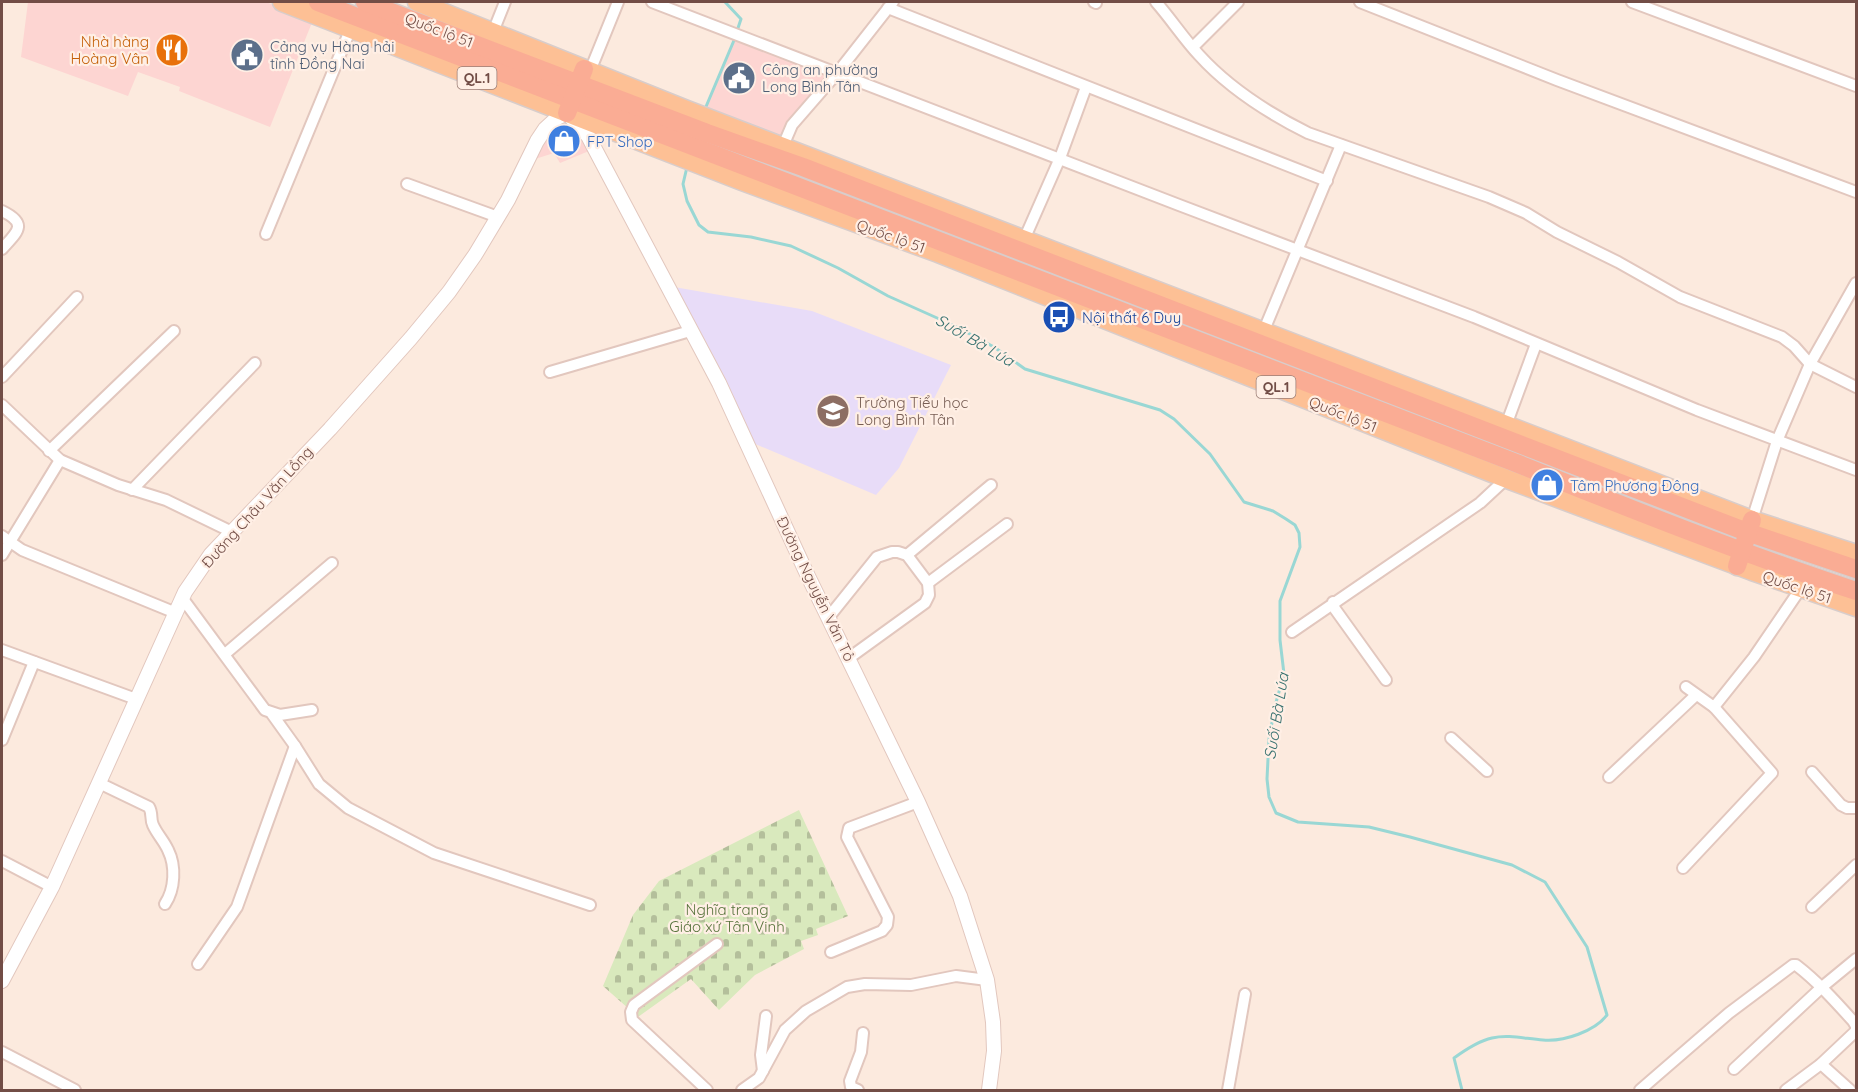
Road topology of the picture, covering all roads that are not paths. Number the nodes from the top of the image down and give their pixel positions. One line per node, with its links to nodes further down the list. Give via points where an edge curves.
1 (282, 2): 13 (main road, Quốc lộ 51 / QL.1)
2 (318, 2): 18 (highway, Quốc lộ 51 / QL.1)
3 (365, 2): 18 (highway, Quốc lộ 51 / QL.1)
4 (417, 2): 14 (main road, Quốc lộ 51 / QL.1)
5 (505, 2): 14 (street)
6 (618, 2): 18 (street)
7 (652, 2): 16 (street)
8 (1156, 2): 15 (street)
9 (1238, 2): 15 (street)
10 (1360, 2): 28 (street)
11 (1632, 2): 17 (street)
12 (891, 5): 16 (street); 19 (street)
13 (351, 28): 18 (main road, Quốc lộ 51 / QL.1); 31 (street)
14 (493, 32): 18 (main road, Quốc lộ 51 / QL.1)
15 (1193, 47): 22 (street, via 1238,89 1282,120)
16 (838, 72): 23 (street, via 792,125); 24 (street)
17 (1857, 86)
18 (578, 87): 20 (highway, Quốc lộ 51 / QL.1); 20 (main road, Quốc lộ 51 / QL.1); 30 (street, Đường Châu Văn Lồng, via 537,141); 38 (street, Đường Nguyễn Văn Tỏ, via 588,136)
19 (1086, 87): 24 (street); 25 (street)
20 (679, 132): 21 (highway, QL.1); 21 (main road, QL.1)
21 (705, 141): 23 (highway, QL.1); 27 (highway, Quốc lộ 51 / QL.1)
22 (1341, 145): 25 (street); 42 (street, via 1526,213 1680,297 1782,337)
23 (781, 152): 27 (highway); 32 (main road, QL.1)
24 (1060, 158): 32 (street); 34 (street)
25 (1327, 181): 34 (street)
26 (407, 184): 30 (street)
27 (769, 184): 52 (highway, Quốc lộ 51 / QL.1)
28 (1857, 192)
29 (2, 211): 33 (street, via 18,221 19,227)
30 (498, 217): 57 (street, Đường Châu Văn Lồng, via 466,269 411,338)
31 (266, 234)
32 (1021, 245): 39 (highway, QL.1)
33 (2, 249)
34 (1298, 250): 39 (street); 40 (street)
35 (1857, 283): 42 (street)
36 (77, 297): 44 (street)
37 (174, 331): 49 (street)
38 (690, 331): 43 (street); 72 (street, Đường Nguyễn Văn Tỏ, via 719,383)
39 (1261, 337): 47 (highway, QL.1)
40 (1536, 344): 47 (street); 48 (street)
41 (255, 363): 54 (street)
42 (1810, 364): 45 (street); 48 (street)
43 (550, 372)
44 (2, 377)
45 (1857, 387)
46 (2, 405): 49 (street)
47 (1504, 432): 56 (highway, QL.1)
48 (1777, 441): 51 (street); 56 (street)
49 (48, 451): 50 (street)
50 (60, 460): 54 (street); 58 (street)
51 (1857, 470)
52 (1511, 471): 62 (highway, Quốc lộ 51 / QL.1, via 1592,495); 69 (street, via 1480,503)
53 (991, 485): 61 (street)
54 (132, 490): 57 (street, via 166,500)
55 (1007, 524): 65 (street)
56 (1749, 526): 59 (main road, QL.1); 62 (highway); 64 (highway, QL.1)
57 (232, 532): 68 (street, Đường Châu Văn Lồng, via 211,554)
58 (6, 539): 60 (street); 71 (street, via 22,550)
59 (1857, 554)
60 (2, 555)
61 (907, 555): 65 (street); 72 (street, via 898,552 877,557)
62 (1739, 559): 66 (main road, Quốc lộ 51 / QL.1); 67 (highway, Quốc lộ 51 / QL.1)
63 (332, 563): 75 (street)
64 (1857, 569)
65 (928, 582): 76 (street, via 925,603)
66 (1801, 588): 70 (main road, Quốc lộ 51 / QL.1); 82 (street)
67 (1857, 591)
68 (183, 599): 71 (street, Đường Châu Văn Lồng); 75 (street)
69 (1333, 602): 73 (street); 78 (street)
70 (1857, 607)
71 (176, 613): 81 (street, Đường Châu Văn Lồng)
72 (828, 618): 76 (street, Đường Nguyễn Văn Tỏ)
73 (1292, 632)
74 (2, 650): 77 (street)
75 (225, 654): 84 (street, via 265,710)
76 (849, 658): 92 (street, Đường Nguyễn Văn Tỏ)
77 (34, 662): 81 (street); 86 (street)
78 (1386, 680)
79 (1686, 687): 80 (street)
80 (1696, 695): 82 (street); 90 (street)
81 (136, 699): 91 (street, Đường Châu Văn Lồng)
82 (1714, 708): 96 (street, via 1772,773)
83 (312, 710): 84 (street)
84 (272, 714): 87 (street)
85 (1451, 738): 88 (street)
86 (2, 740)
87 (295, 746): 99 (street, via 319,784 348,808 434,853); 104 (street, via 237,907)
88 (1487, 771)
89 (1812, 772): 93 (street, via 1841,805)
90 (1608, 777)
91 (99, 783): 97 (street, Đường Châu Văn Lồng); 98 (street, via 149,807 152,823 173,865 172,892)
92 (918, 801): 102 (street, via 849,828 847,837 888,917 887,925 882,931); 105 (street, Đường Nguyễn Văn Tỏ, via 960,896)
93 (1857, 808)
94 (2, 861): 97 (street)
95 (1857, 866): 100 (street)
96 (1683, 868)
97 (52, 887): 106 (street, Đường Châu Văn Lồng)
98 (165, 904)
99 (590, 905)
100 (1812, 907)
101 (717, 944): 117 (street, via 634,1005 631,1012 633,1020)
102 (831, 952)
103 (1857, 959): 107 (street)
104 (198, 964)
105 (987, 980): 115 (street, via 956,976 911,985 847,987 806,1011 785,1030); 120 (street, Đường Nguyễn Văn Tỏ, via 994,1051)
106 (2, 981)
107 (1822, 987): 110 (street, via 1853,1021); 114 (street); 122 (street, via 1793,965)
108 (1245, 994): 121 (street)
109 (766, 1016): 115 (street, via 761,1055)
110 (1856, 1031): 113 (street)
111 (863, 1033): 119 (street, via 861,1052 850,1081 851,1087)
112 (2, 1052): 116 (street)
113 (1821, 1064): 123 (street); 124 (street)
114 (1734, 1070)
115 (764, 1071): 118 (street)
116 (75, 1090)
117 (707, 1090)
118 (742, 1090)
119 (858, 1090)
120 (988, 1090)
121 (1228, 1090)
122 (1640, 1090)
123 (1786, 1090)
124 (1850, 1090)

